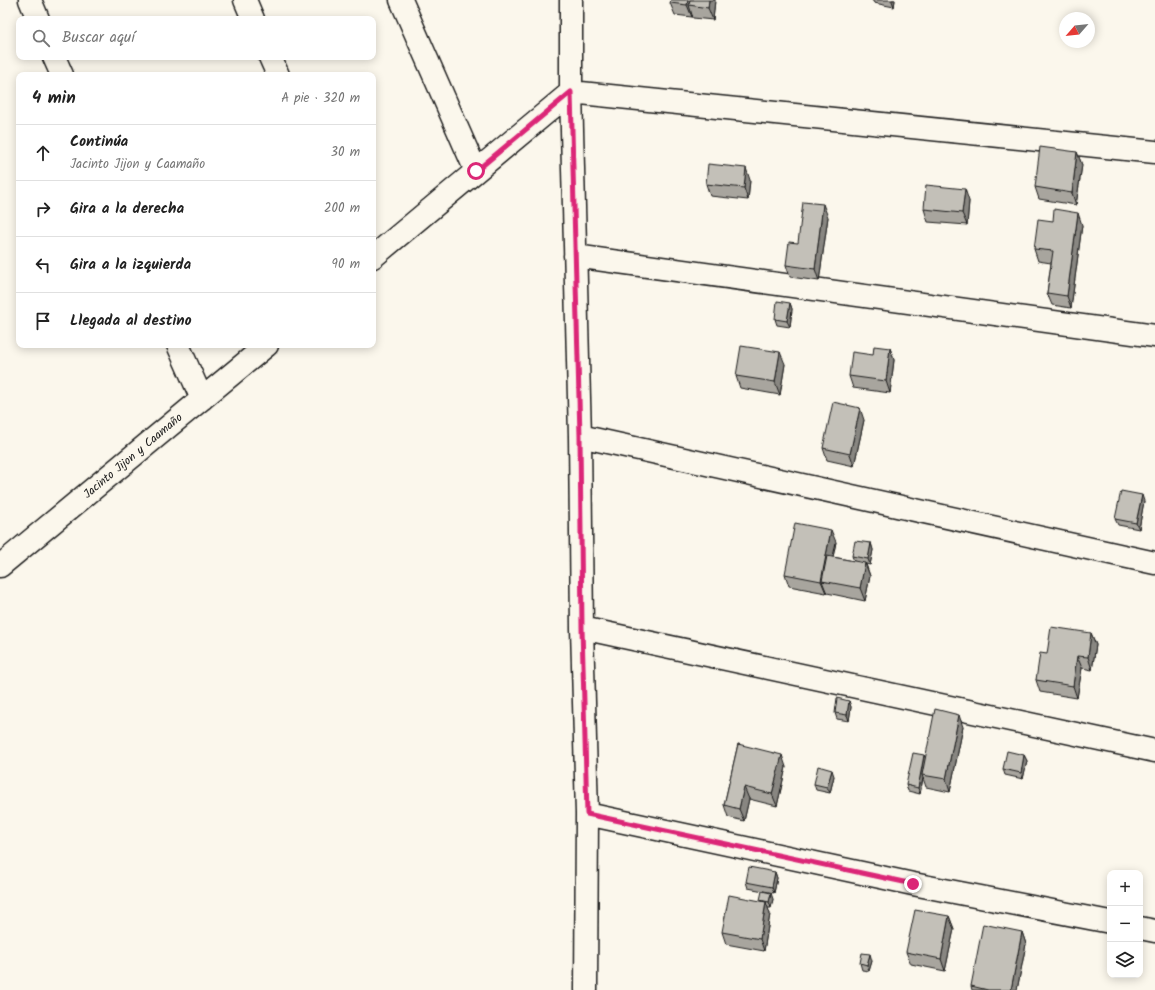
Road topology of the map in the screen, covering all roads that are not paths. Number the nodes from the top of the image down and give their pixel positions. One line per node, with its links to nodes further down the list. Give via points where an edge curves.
1 (30, 0): 5 (street)
2 (244, 0): 6 (street)
3 (401, 0): 13 (street)
4 (571, 0): 11 (street)
5 (37, 16)
6 (252, 16)
7 (55, 60): 9 (street)
8 (271, 60): 10 (street)
9 (61, 72)
10 (277, 72)
11 (571, 92): 12 (street); 13 (street); 15 (street)
12 (1155, 152)
13 (476, 171): 14 (street)
14 (376, 254)
15 (576, 256): 16 (street); 20 (street)
16 (1155, 336)
17 (179, 348): 19 (street)
18 (263, 348): 19 (street, Jacinto Jijon y Caamaño)
19 (202, 399): 22 (street, Jacinto Jijon y Caamaño)
20 (580, 436): 21 (street); 23 (street)
21 (1155, 563)
22 (0, 566)
23 (582, 628): 24 (street); 25 (street)
24 (1155, 751)
25 (587, 814): 26 (street, via 905,882); 29 (street)
26 (1107, 921)
27 (1143, 929): 28 (street)
28 (1155, 931)
29 (586, 990)

